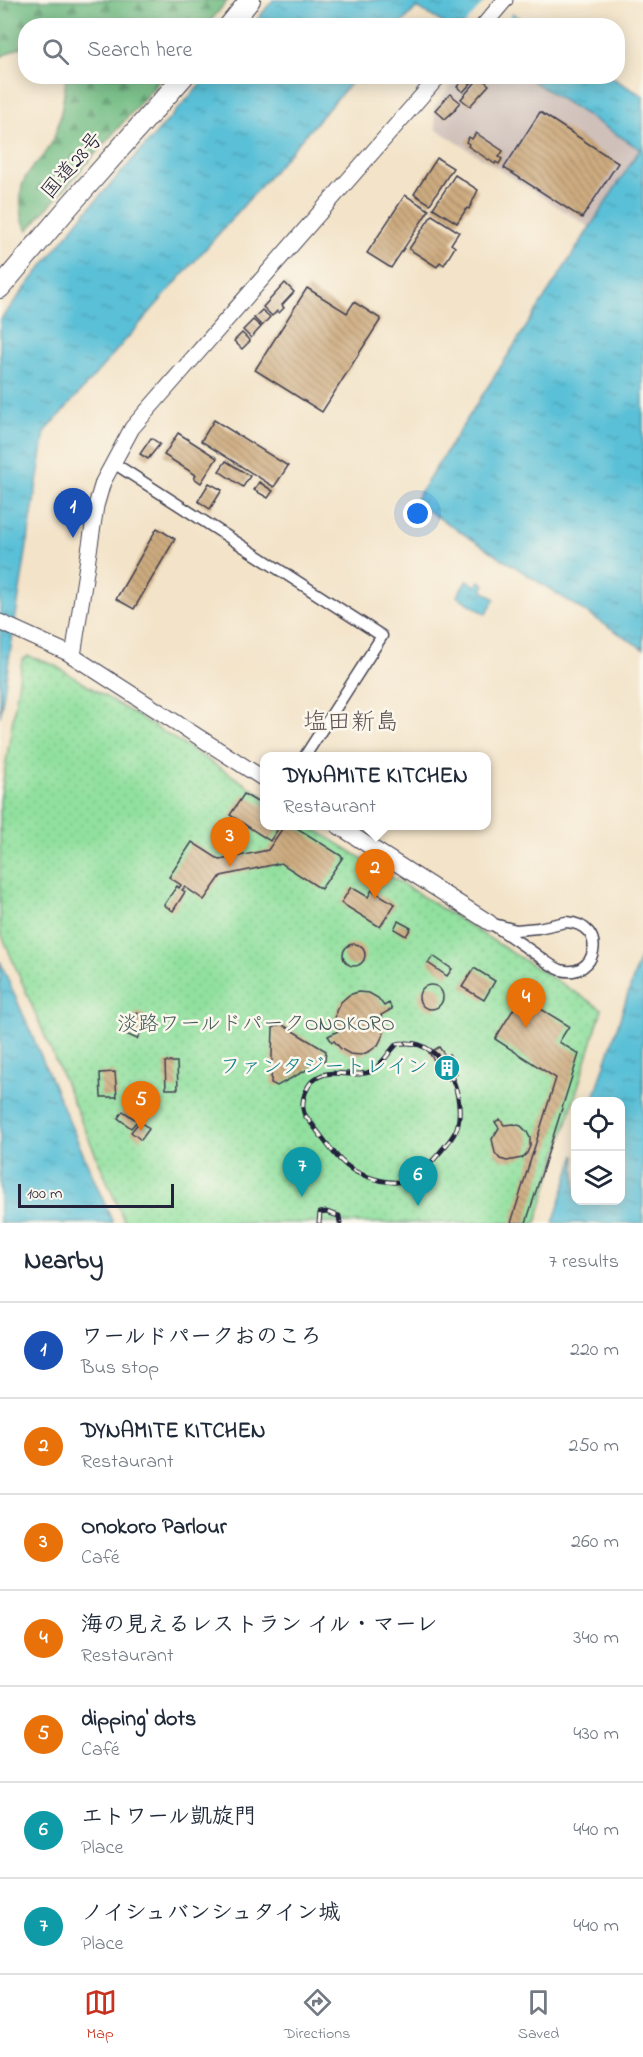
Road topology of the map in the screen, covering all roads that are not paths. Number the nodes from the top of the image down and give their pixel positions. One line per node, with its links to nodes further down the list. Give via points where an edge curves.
1 (250, 0): 3 (highway)
2 (505, 0): 4 (street)
3 (235, 18)
4 (490, 18)
5 (177, 84): 7 (highway, 国道28号)
6 (432, 84): 8 (street, via 132,428)
7 (0, 288)
8 (112, 462): 10 (street, via 96,506); 11 (street, via 382,636)
9 (0, 622): 10 (street)
10 (73, 656): 12 (street)
11 (308, 752)
12 (260, 776)
13 (346, 830): 14 (street)
14 (490, 923): 14 (street, via 516,930 575,922 590,933 592,955 581,968 559,969)

